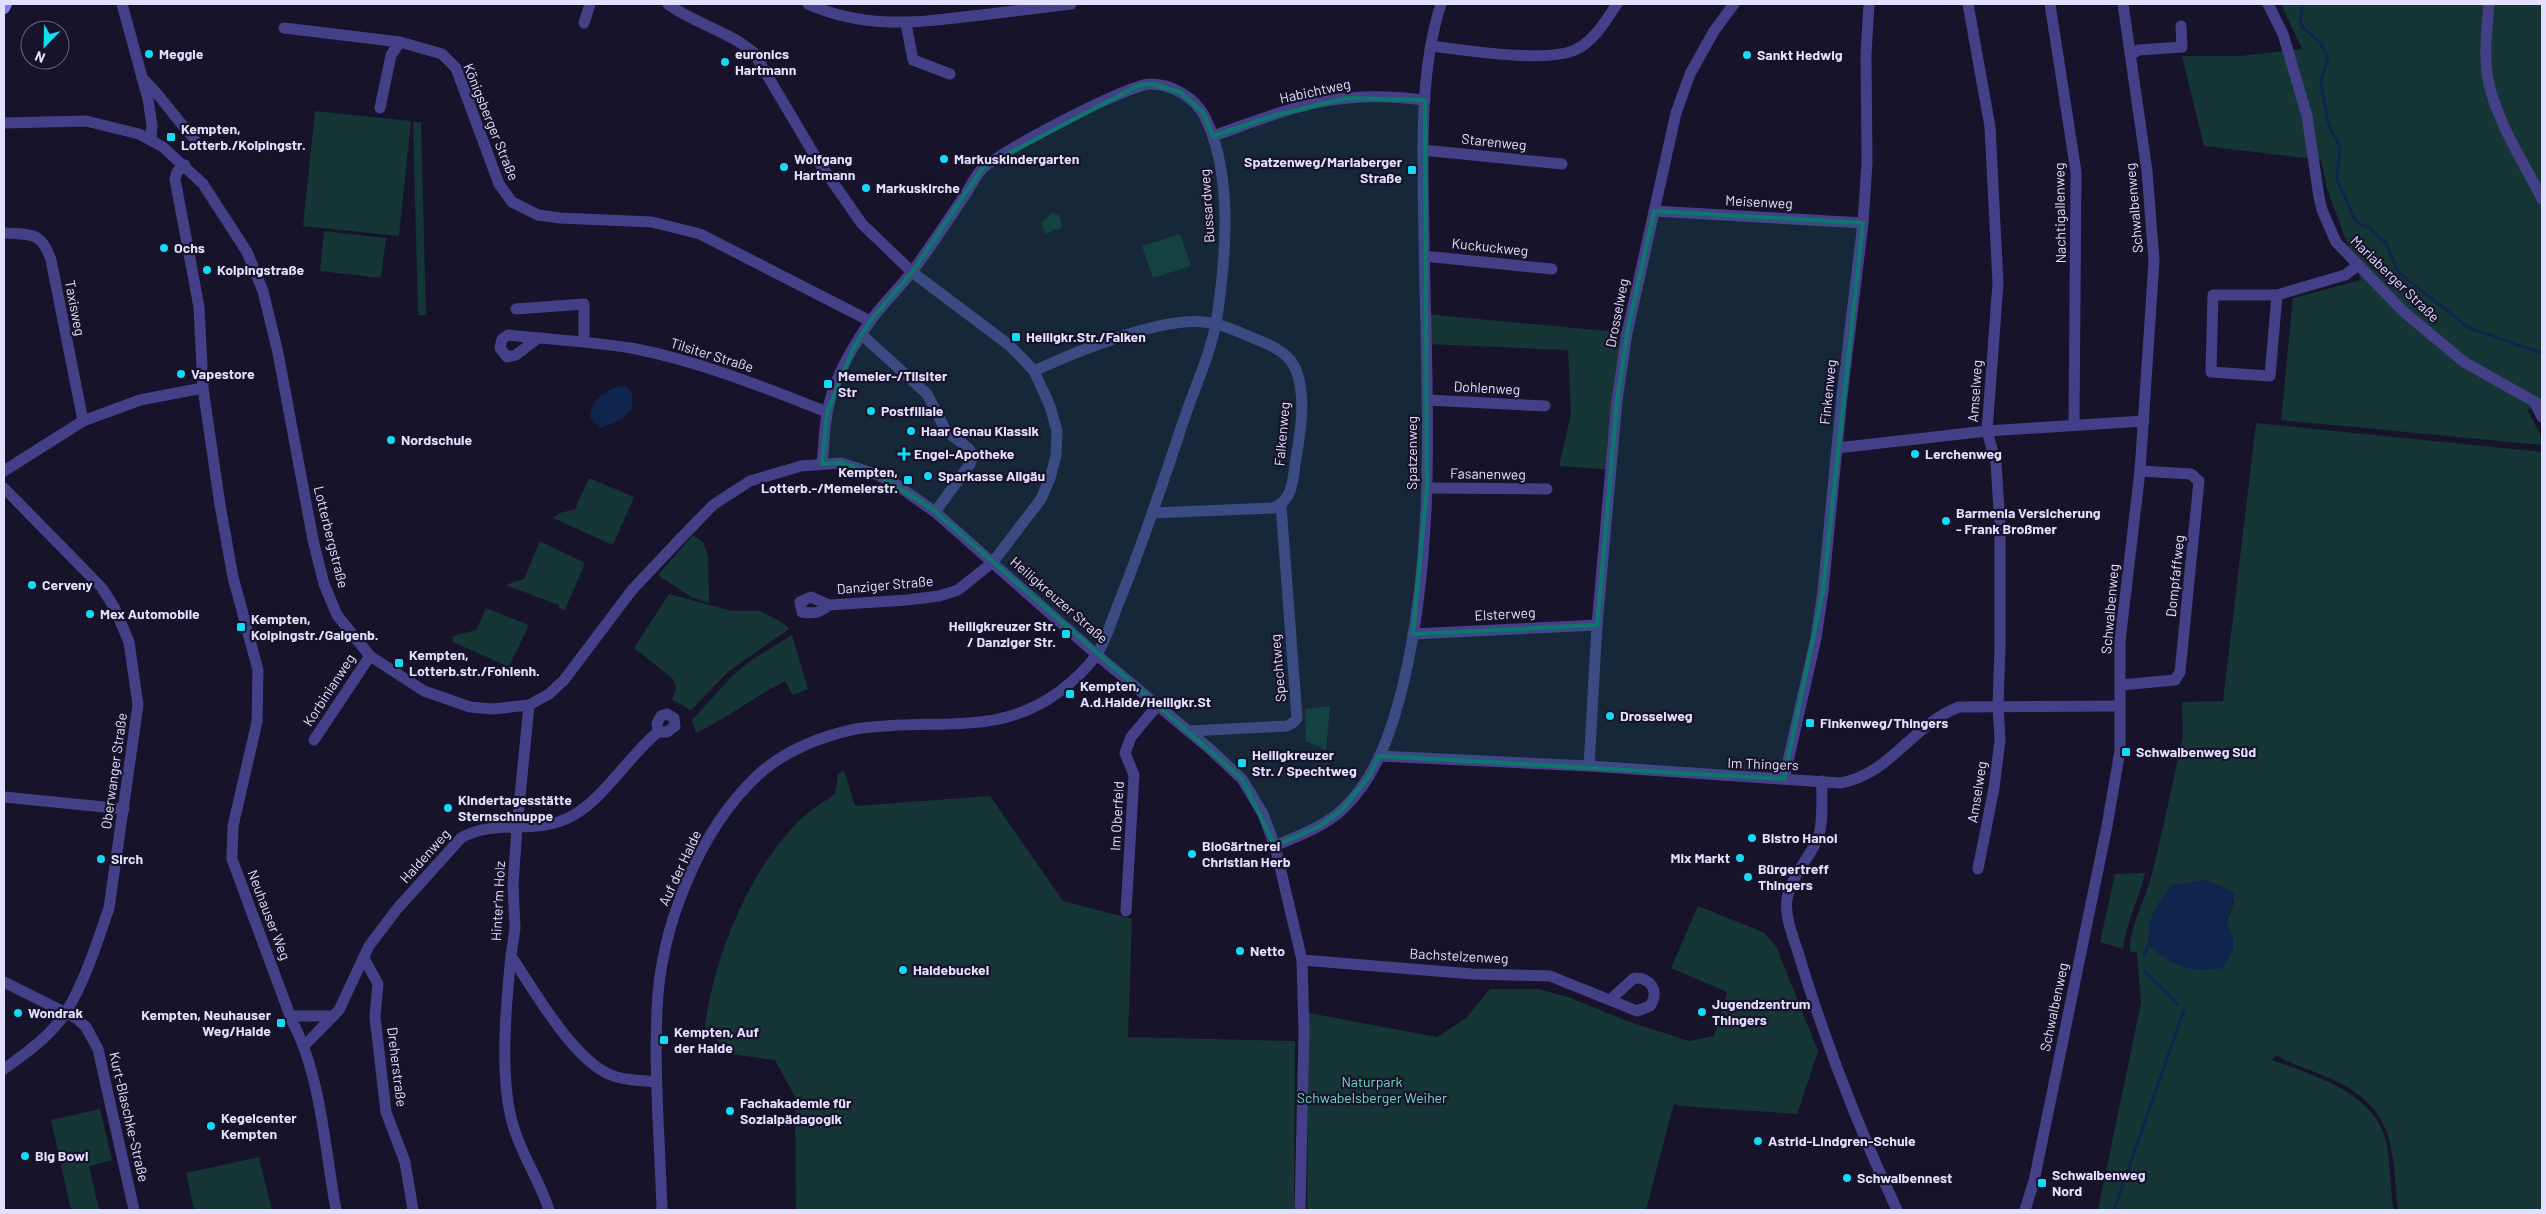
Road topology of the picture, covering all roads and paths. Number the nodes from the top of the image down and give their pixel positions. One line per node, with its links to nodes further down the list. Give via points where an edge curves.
1 (6, 4): 17 (main road)
2 (122, 4): 26 (street)
3 (590, 4): 18 (street)
4 (668, 4): 43 (street, Heiligkreuzer Straße, via 738,39 754,53 818,161 862,224)
5 (808, 4): 19 (street, via 872,22)
6 (1071, 4): 16 (street)
7 (1441, 4): 23 (street, Spatzenweg)
8 (1617, 4): 23 (street, via 1604,24 1575,50 1528,56)
9 (1734, 4): 37 (street, Drosselweg, via 1714,31 1690,74 1676,113)
10 (1869, 4): 38 (street, Finkenweg)
11 (1968, 4): 61 (street, Amselweg, via 1990,127 1995,204 1998,283)
12 (2050, 4): 60 (street, Nachtigallenweg, via 2076,172)
13 (2123, 4): 24 (street, Schwalbenweg)
14 (2268, 4): 41 (street, Mariaberger Straße, via 2284,34 2307,116 2322,210 2336,242)
15 (2489, 4): 36 (street, via 2486,64 2489,84 2495,104)
16 (1021, 7): 19 (street)
17 (4, 8)
18 (584, 23)
19 (906, 24): 25 (street, via 913,60)
20 (2181, 26): 24 (street, via 2182,48 2139,50)
21 (284, 28): 22 (street, Königsberger Straße)
22 (400, 42): 28 (street, via 391,55); 46 (street, Königsberger Straße, via 442,54 456,68 499,184 512,202 546,216 652,222 700,234)
23 (1431, 46): 27 (street, Spatzenweg)
24 (2131, 54): 59 (street, Schwalbenweg, via 2147,172 2154,261)
25 (950, 74)
26 (142, 78): 31 (street, via 160,94 179,124); 32 (street, via 152,126)
27 (1425, 100): 30 (street, Habichtweg, via 1386,96 1347,98 1272,116); 33 (street, Spatzenweg)
28 (380, 108)
29 (4, 124): 32 (street, Lotterbergstraße, via 86,122)
30 (1213, 136): 43 (street, Bussardweg, via 1203,112 1169,87 1139,85 1118,93 983,167); 47 (street, Bussardweg, via 1221,171 1225,237)
31 (194, 138)
32 (151, 139): 34 (street, Lotterbergstraße)
33 (1423, 150): 35 (street, Starenweg); 40 (street, Spatzenweg)
34 (185, 164): 52 (street, via 177,172 176,179 199,307); 77 (street, Lotterbergstraße, via 203,184 247,252 263,292 324,584 337,615)
35 (1562, 164)
36 (2542, 199)
37 (1654, 211): 38 (street, Meisenweg); 74 (street, Drosselweg, via 1627,333 1617,400)
38 (1863, 223): 62 (street, Finkenweg)
39 (4, 233): 58 (street, Taxisweg, via 30,235 45,244 51,260)
40 (1424, 256): 42 (street, Kuckuckweg); 53 (street, Spatzenweg)
41 (2357, 266): 44 (street, via 2344,275); 54 (street, Mariaberger Straße, via 2404,312 2464,362)
42 (1552, 269)
43 (912, 272): 46 (street, Bussardweg); 51 (street, Heiligkreuzer Straße, via 1009,345)
44 (2277, 295): 44 (street, via 2270,376 2210,372 2214,295)
45 (516, 309): 50 (street, via 584,304)
46 (870, 321): 48 (street, Bussardweg)
47 (1216, 324): 51 (street, Falkenweg, via 1191,322 1134,333 1067,355); 69 (street, Falkenweg, via 1277,349 1296,369 1301,427 1292,486); 71 (street, Bussardweg)
48 (862, 335): 56 (street, Bussardweg, via 834,386); 70 (street, via 927,394 946,431 973,455)
49 (538, 338): 50 (street, Tilsiter Straße)
50 (584, 340): 56 (street, Tilsiter Straße, via 675,359 736,377)
51 (1034, 371): 72 (street, Heiligkreuzer Straße, via 1050,406 1056,431 1056,456 1040,499)
52 (203, 388): 58 (street, via 140,400); 102 (street, Neuhauser Weg, via 233,576 258,670 259,699 250,757 233,826 232,859)
53 (1427, 400): 55 (street, Dohlenweg); 67 (street, Spatzenweg)
54 (2538, 404): 57 (street)
55 (1545, 406)
56 (827, 412): 63 (street, Bussardweg)
57 (2542, 417)
58 (83, 421): 64 (street)
59 (2144, 421): 60 (street); 65 (street, Schwalbenweg)
60 (2074, 424): 61 (street)
61 (1987, 430): 62 (street); 81 (street, Amselweg, via 1996,462 2000,525)
62 (1837, 448): 88 (street, Finkenweg, via 1824,591)
63 (822, 464): 70 (street, Lotterbergstraße, via 841,463 878,475); 79 (street, Lotterbergstraße, via 783,470 750,481 713,505 632,590 564,680 549,694)
64 (4, 471)
65 (2140, 471): 78 (street, Schwalbenweg, via 2120,641); 78 (street, Dompfaffweg, via 2191,474 2199,481 2180,672 2175,680)
66 (4, 488): 91 (street, Oberwanger Straße, via 92,576 114,607 124,630 138,705)
67 (1427, 488): 68 (street, Fasanenweg); 75 (street, Spatzenweg, via 1422,574)
68 (1547, 489)
69 (1281, 505): 71 (street, via 1261,509); 83 (street, Spechtweg, via 1297,718 1287,726)
70 (935, 512): 72 (street, Lotterbergstraße)
71 (1154, 513): 76 (street, Bussardweg)
72 (992, 562): 73 (street, Danziger Straße, via 958,590 939,596); 76 (street, Heiligkreuzer Straße)
73 (829, 605)
74 (1598, 625): 75 (street, Elsterweg); 87 (street, Drosselweg)
75 (1413, 634): 86 (street, Spatzenweg, via 1394,719)
76 (1097, 654): 80 (street, Heiligkreuzer Straße); 106 (street, Auf der Halde, via 1066,686 1031,710 1001,720 968,725 933,723 857,728 799,747 759,773 725,812 702,851 666,936 657,1007)
77 (370, 656): 79 (street, Lotterbergstraße, via 424,691 470,707 493,709); 85 (street, Korbinianweg)
78 (2121, 685): 82 (street, Schwalbenweg)
79 (529, 705): 92 (street, Hinter'm Holz)
80 (1157, 706): 83 (street, Heiligkreuzer Straße); 95 (street, Im Oberfeld, via 1131,737 1125,753 1134,775)
81 (1998, 706): 82 (street, Im Thingers); 89 (street, Im Thingers, via 1959,707 1943,713 1868,775 1840,783); 94 (street, Amselweg, via 2000,740)
82 (2120, 706): 114 (street, Schwalbenweg, via 2120,751 2107,826 2034,1181)
83 (1190, 731): 93 (street, Heiligkreuzer Straße, via 1242,779 1263,814)
84 (658, 732): 92 (street, Haldenweg, via 586,806 565,820)
85 (314, 740)
86 (1379, 756): 87 (street, Im Thingers); 93 (street, Spatzenweg, via 1370,776 1343,809 1320,826)
87 (1589, 766): 88 (street, Im Thingers)
88 (1784, 779): 89 (street, Im Thingers)
89 (1822, 781): 113 (street, via 1818,838 1790,888 1787,914 1852,1112)
90 (4, 797): 91 (street)
91 (124, 809): 101 (street, Oberwanger Straße, via 108,908 88,966)
92 (517, 827): 96 (street, Hinter'm Holz, via 515,928); 97 (street, Haldenweg, via 485,828 461,838 397,909 369,946)
93 (1275, 846): 98 (street, Heiligkreuzer Straße)
94 (1978, 869)
95 (1126, 911)
96 (511, 956): 106 (street, Hinter'm Holz, via 566,1036 596,1067 620,1078); 110 (street, via 506,1002 506,1074 513,1125)
97 (364, 958): 103 (street, Haldenweg); 109 (street, Dreherstraße, via 378,984 375,1017 386,1112 405,1162)
98 (1302, 960): 100 (street, Bachstelzenweg, via 1473,974 1550,976); 112 (street, Heiligkreuzer Straße, via 1304,1032)
99 (4, 982): 101 (street, Kurt-Blaschke-Straße)
100 (1611, 998)
101 (66, 1012): 105 (street, Oberwanger Straße, via 50,1032); 107 (street, Kurt-Blaschke-Straße, via 86,1027 98,1049)
102 (291, 1016): 103 (street); 104 (street, Neuhauser Weg)
103 (333, 1016): 104 (street, Haldenweg)
104 (305, 1045): 108 (street, Neuhauser Weg)
105 (4, 1069)
106 (656, 1082): 111 (street, Auf der Halde)
107 (134, 1210)
108 (336, 1210)
109 (413, 1210)
110 (548, 1210)
111 (662, 1210)
112 (1300, 1210)
113 (1897, 1210)
114 (2025, 1210)

